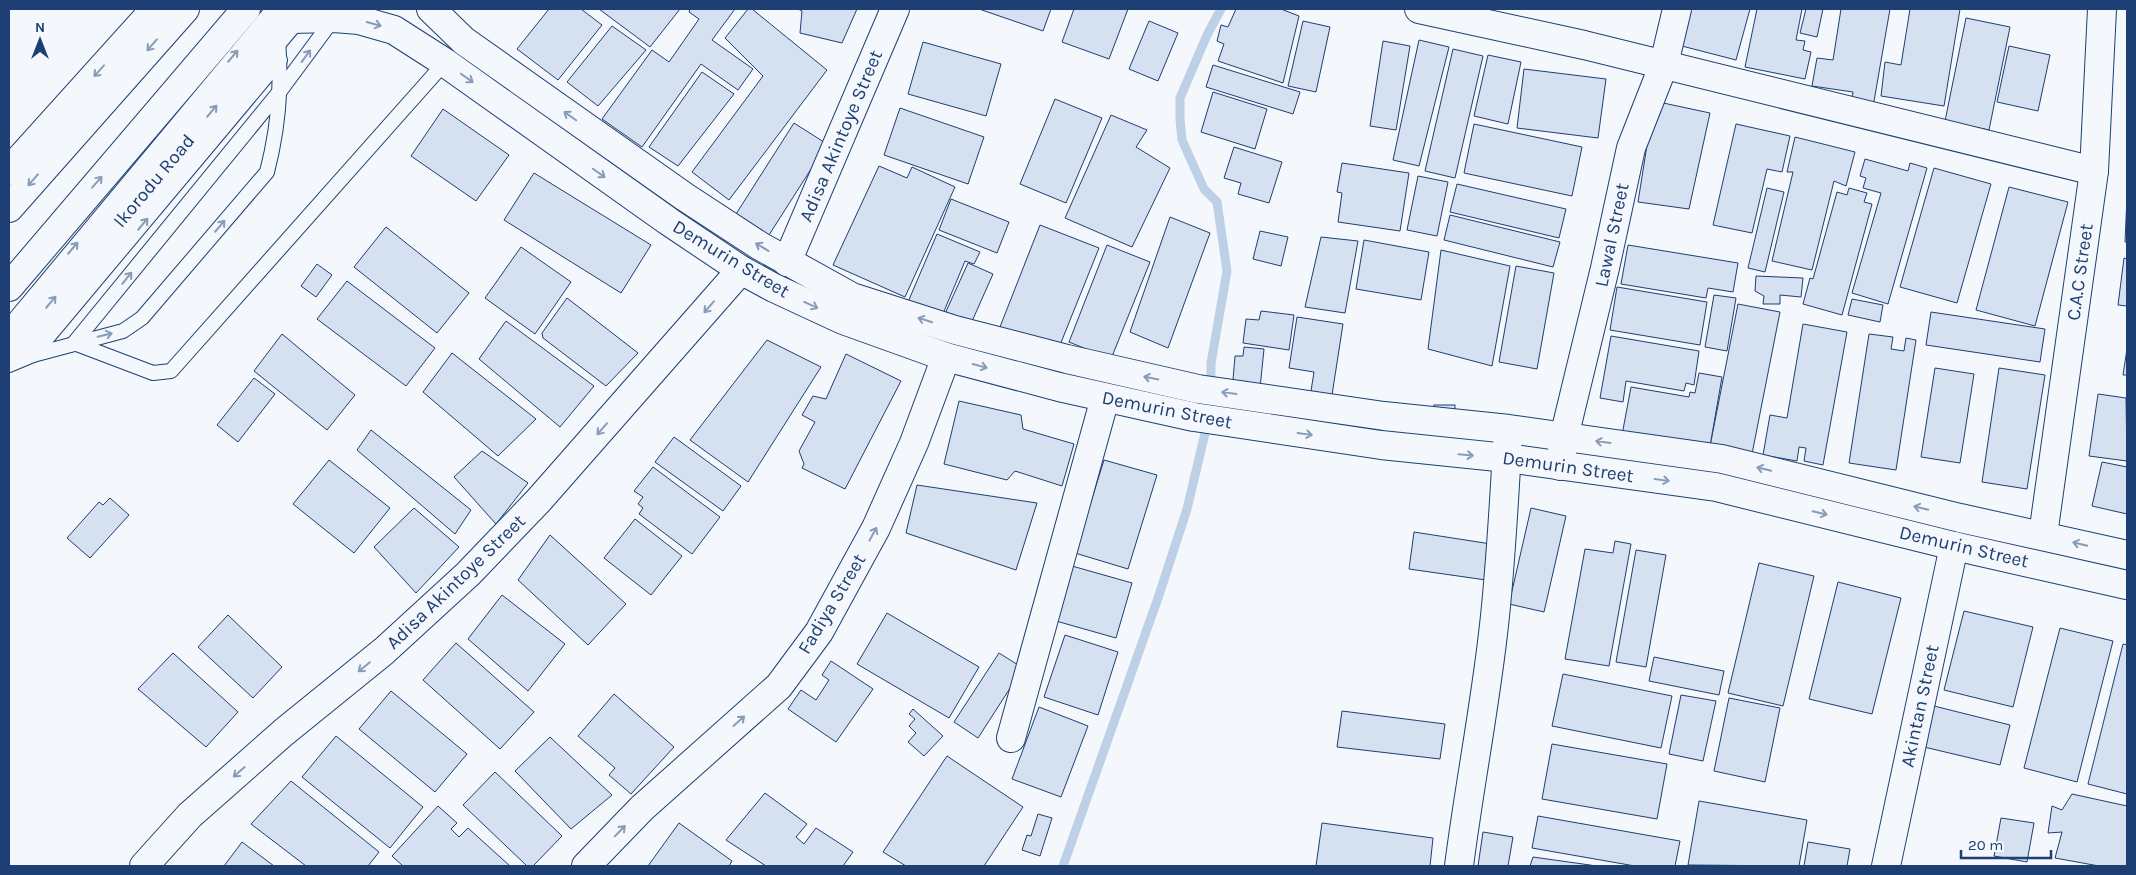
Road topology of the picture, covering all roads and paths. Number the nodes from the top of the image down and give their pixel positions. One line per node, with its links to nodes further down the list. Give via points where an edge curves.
1 (155, 9): 16 (main road, one-way to 16)
2 (184, 9): 18 (main road, one-way to 18)
3 (246, 9): 21 (main road, one-way to 3)
4 (431, 9): 11 (main road, Demurin Street)
5 (895, 9): 19 (main road, Adisa Akintoye Street)
6 (1419, 9): 14 (main road)
7 (1676, 9): 14 (main road, Lawal Street)
8 (2102, 9): 17 (main road, C.A.C Street)
9 (283, 16): 10 (main road, Demurin Street); 12 (lane); 22 (lane, one-way to 9); 24 (main road, Ikorodu Road, one-way to 9)
10 (334, 18): 13 (main road, Demurin Street, one-way to 13, via 359,20 394,30); 15 (lane, one-way to 10)
11 (464, 40): 13 (lane); 19 (main road, Demurin Street, one-way to 11, via 685,198)
12 (280, 60): 15 (lane); 24 (lane, one-way to 12)
13 (444, 62): 20 (main road, Demurin Street, one-way to 20); 23 (lane, via 171,371 153,373)
14 (1664, 64): 17 (main road); 29 (main road, Lawal Street, via 1631,148)
15 (280, 91): 23 (lane, one-way to 15); 23 (lane, one-way to 15, via 123,331 142,318 266,172)
16 (9, 171)
17 (2094, 171): 32 (main road, C.A.C Street)
18 (9, 208)
19 (787, 262): 28 (main road, Demurin Street, one-way to 19, via 1384,416 1198,389 1067,359 954,330 852,297)
20 (741, 270): 25 (main road, Demurin Street, one-way to 25, via 843,320); 37 (main road, Adisa Akintoye Street, one-way to 37, via 539,500 468,574 384,651 284,732 190,815)
21 (9, 286)
22 (9, 326)
23 (74, 343): 24 (lane)
24 (21, 354): 26 (lane)
25 (946, 357): 27 (main road, Demurin Street, one-way to 27); 38 (main road, Fadiya Street, one-way to 25, via 642,808 779,686 818,632 876,528 914,443)
26 (9, 366)
27 (1105, 398): 30 (main road, Demurin Street, one-way to 30, via 1256,427 1380,445); 36 (main road)
28 (1508, 429): 29 (main road, Demurin Street); 30 (main road)
29 (1564, 437): 31 (main road, Lawal Street); 32 (main road, Demurin Street, one-way to 29, via 1960,518 1722,458)
30 (1506, 458): 31 (main road, Demurin Street); 39 (main road, via 1494,631)
31 (1560, 466): 33 (main road, Demurin Street, one-way to 33, via 1716,487)
32 (2043, 535): 34 (main road, Demurin Street, one-way to 32)
33 (1954, 546): 35 (main road, Demurin Street); 40 (main road, Akintan Street)
34 (2127, 555)
35 (2127, 585)
36 (1011, 738)
37 (144, 866)
38 (586, 866)
39 (1459, 866)
40 (1886, 866)

